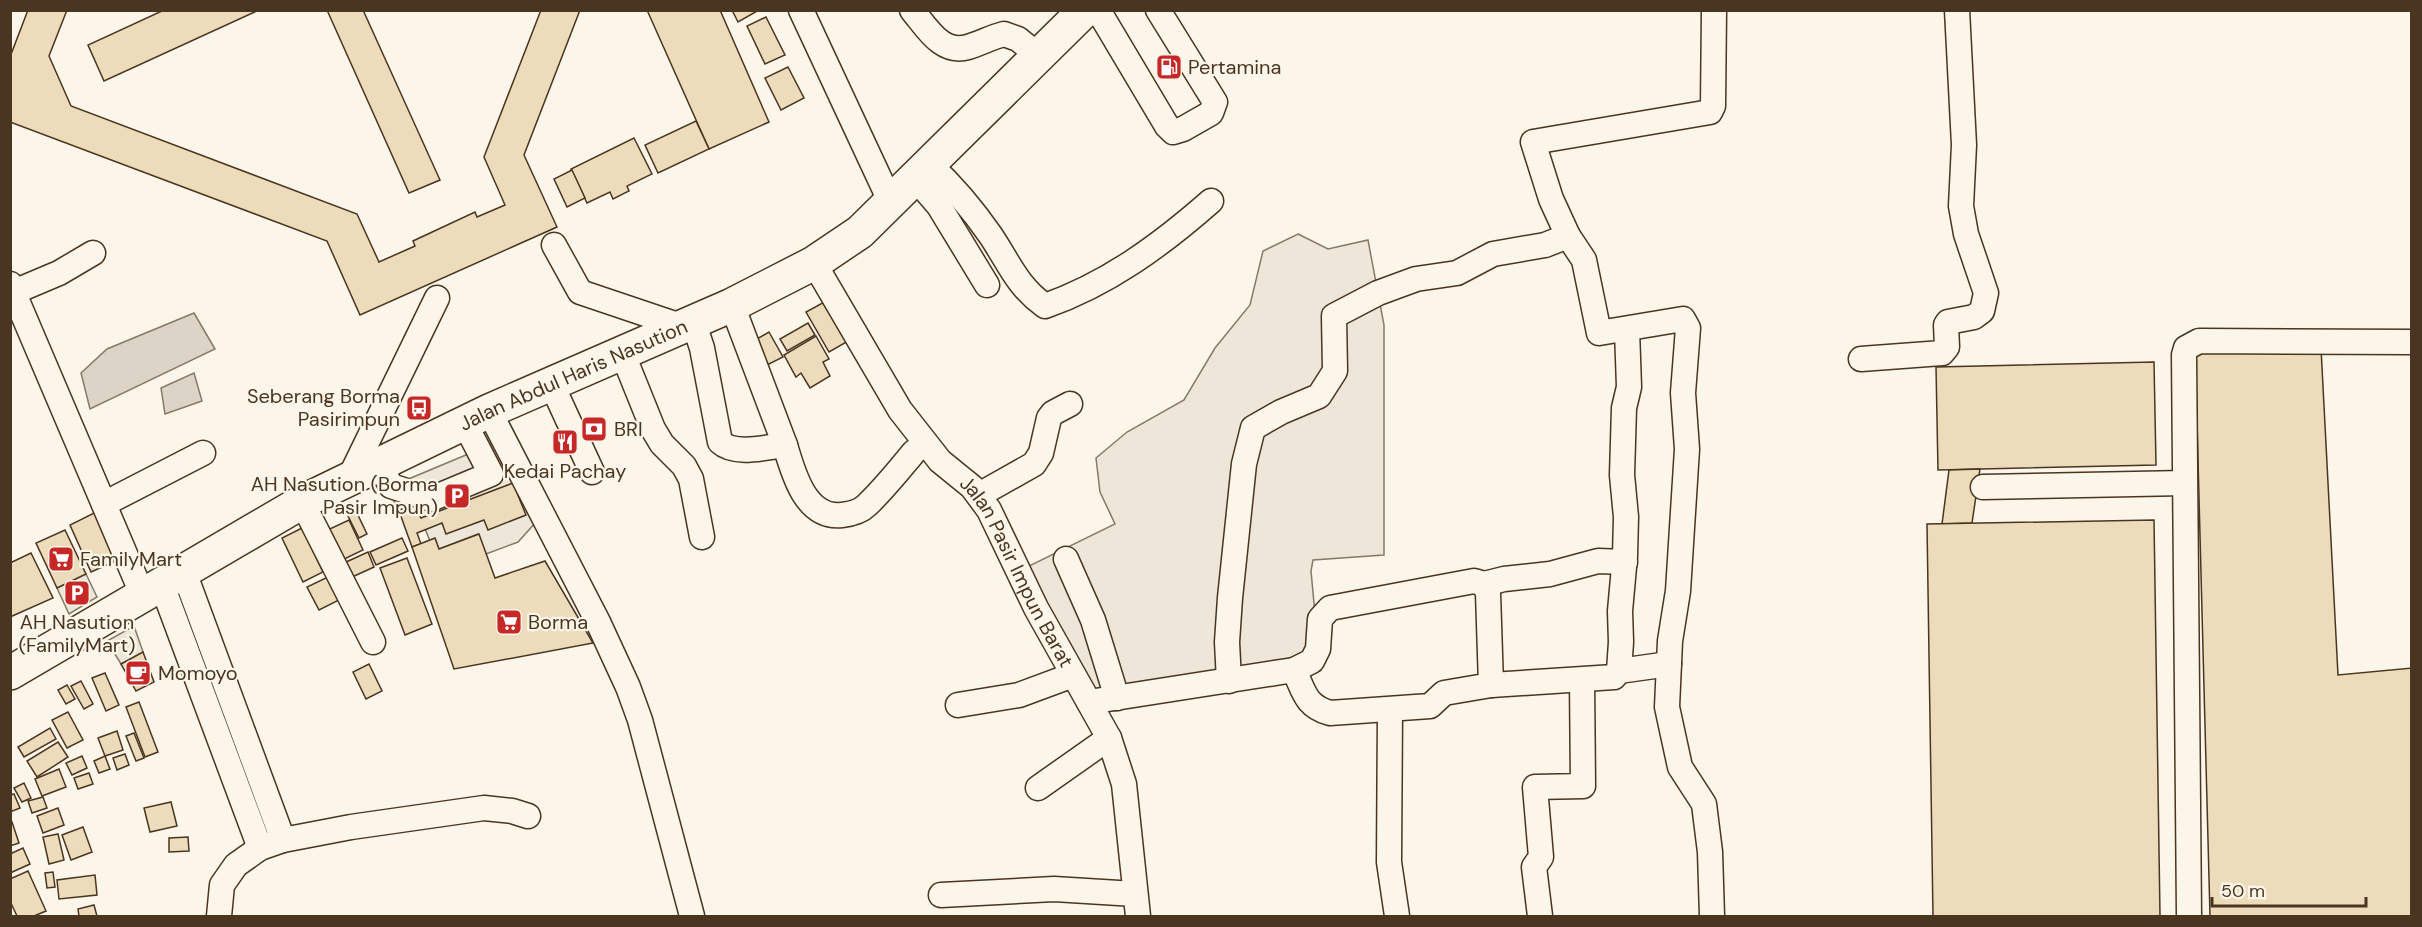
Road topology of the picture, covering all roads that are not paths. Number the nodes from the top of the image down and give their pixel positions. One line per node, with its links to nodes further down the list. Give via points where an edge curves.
1 (801, 10): 11 (street)
2 (912, 10): 8 (street, via 940,43 951,48 966,48 1004,33)
3 (1086, 10): 8 (highway, Jalan Abdul Haris Nasution)
4 (1098, 10): 5 (street, via 1173,132 1211,113 1215,102)
5 (1158, 10)
6 (1714, 10): 12 (street, via 1710,112 1533,142 1551,199)
7 (1957, 10): 25 (street, via 1964,145 1961,206 1986,293 1982,310 1974,317 1948,322 1947,347 1942,353)
8 (1039, 56): 9 (highway, Jalan Abdul Haris Nasution)
9 (923, 172): 10 (street, via 954,188 1028,294 1045,306 1077,295 1135,261); 11 (highway, Jalan Abdul Haris Nasution); 16 (street)
10 (1211, 201)
11 (891, 203): 15 (highway, Jalan Abdul Haris Nasution, via 860,232)
12 (1568, 236): 21 (street, via 1584,260 1599,333); 52 (street, via 1545,245 1493,254 1457,273 1416,279 1334,316 1335,371 1318,396 1253,428 1244,464 1230,598)
13 (554, 245): 20 (street, via 580,292)
14 (93, 253): 17 (street, via 58,273)
15 (814, 263): 19 (highway, Jalan Abdul Haris Nasution); 37 (street, Jalan Pasir Impun Barat, via 911,424 940,461)
16 (987, 285)
17 (12, 288): 22 (street)
18 (437, 298): 34 (street)
19 (732, 304): 20 (highway, Jalan Abdul Haris Nasution); 29 (street)
20 (687, 324): 24 (highway, Jalan Abdul Haris Nasution); 29 (street, via 702,348 720,442 737,449)
21 (1627, 330): 42 (street, via 1629,387 1624,408 1622,475); 46 (street, via 1683,319 1688,328 1683,393 1687,449)
22 (20, 332): 39 (street)
23 (2412, 342): 35 (street, via 2191,343 2184,355)
24 (622, 352): 26 (highway, Jalan Abdul Haris Nasution); 40 (street, via 653,429 691,479)
25 (1861, 358)
26 (551, 383): 28 (highway, Jalan Abdul Haris Nasution); 33 (street)
27 (1070, 404): 37 (street, via 1049,418 1041,453 1034,464)
28 (477, 416): 32 (highway, Jalan Abdul Haris Nasution); 32 (street, via 491,474 431,499 391,486); 66 (street, via 598,622 628,687)
29 (785, 445): 30 (street, via 796,480 811,503 835,516 853,514 866,506)
30 (914, 452)
31 (203, 453): 39 (street)
32 (379, 464): 34 (highway, Jalan Abdul Haris Nasution)
33 (592, 472)
34 (349, 479): 38 (highway, Jalan Abdul Haris Nasution)
35 (2185, 483): 36 (street); 70 (street)
36 (1983, 487)
37 (979, 495): 50 (street, Jalan Pasir Impun Barat)
38 (302, 502): 43 (highway, Jalan Abdul Haris Nasution); 45 (street)
39 (104, 504): 43 (street)
40 (702, 537)
41 (1065, 559): 54 (street, via 1093,620)
42 (1625, 562): 44 (street, via 1598,561 1550,574); 48 (street)
43 (163, 584): 49 (highway, Jalan Abdul Haris Nasution); 61 (street); 62 (street)
44 (1484, 584): 47 (street, via 1474,581 1330,608 1320,619 1318,649 1311,661); 53 (street, via 1488,593)
45 (373, 642)
46 (1669, 664): 48 (street); 69 (street, via 1667,708 1680,767 1704,804)
47 (1294, 670): 52 (street); 57 (street, via 1317,710)
48 (1619, 671): 51 (street, via 1614,677)
49 (10, 673)
50 (1073, 675): 55 (street, Jalan Pasir Impun Barat); 56 (street, via 1019,695)
51 (1582, 680): 53 (street); 68 (street, via 1583,786 1535,787 1540,857 1534,867)
52 (1229, 681): 54 (street)
53 (1491, 685): 57 (street, via 1444,693 1430,706)
54 (1117, 698): 55 (street)
55 (1089, 702): 58 (street, Jalan Pasir Impun Barat)
56 (958, 705)
57 (1390, 710): 67 (street, via 1389,862)
58 (1109, 738): 59 (street); 64 (street, Jalan Pasir Impun Barat, via 1124,784)
59 (1038, 788)
60 (528, 816): 61 (street, via 484,808)
61 (283, 840): 62 (street)
62 (260, 848): 65 (street, via 236,865 224,882)
63 (941, 895): 64 (street, via 1054,890)
64 (1136, 905)
65 (219, 916)
66 (692, 916)
67 (1397, 916)
68 (1540, 916)
69 (1712, 916)
70 (2189, 916)

